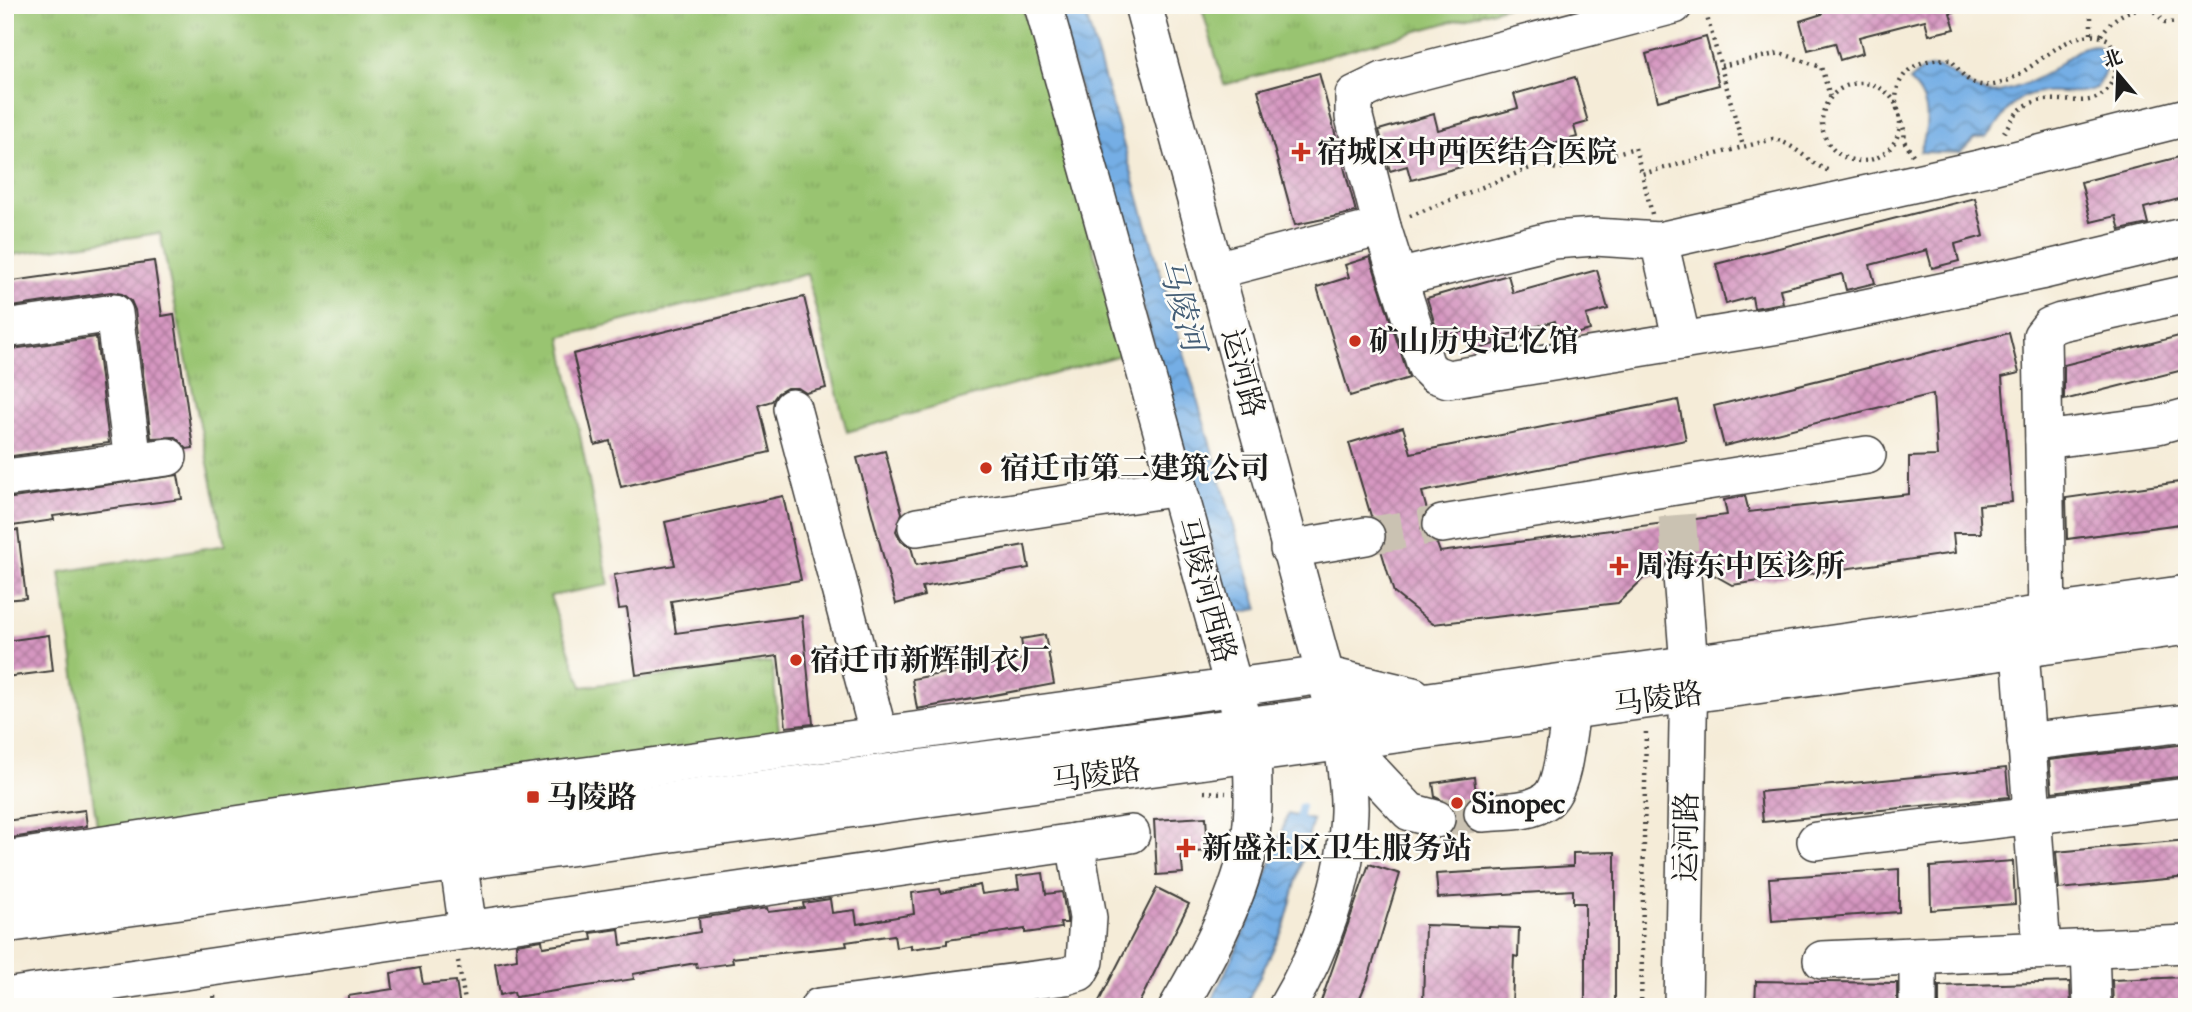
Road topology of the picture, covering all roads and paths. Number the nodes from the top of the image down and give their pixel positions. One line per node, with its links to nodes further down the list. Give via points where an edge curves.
1 (1043, 5): 34 (street, 马陵河西路)
2 (1143, 5): 24 (street, 运河路)
3 (1674, 5): 21 (street, via 1383,81 1354,95 1354,117)
4 (1704, 5): 10 (path)
5 (2091, 5): 8 (path)
6 (2151, 6): 7 (path, via 2165,23); 9 (path, via 2113,18)
7 (2187, 22)
8 (2091, 33): 9 (path); 12 (path, via 2077,36 2036,64 1993,84 1978,85 1967,79 1951,60 1923,60 1902,81)
9 (2101, 35): 17 (path, via 2115,50 2117,66 2104,94 2076,103 2043,100 2022,108 1996,147)
10 (1721, 66): 11 (path, via 1780,53 1821,67); 14 (path)
11 (1830, 96): 12 (path, via 1847,87 1871,85 1891,98); 15 (path, via 1823,113 1824,137 1842,156)
12 (1898, 110): 15 (path, via 1898,136 1891,147); 16 (path, via 1908,150)
13 (2187, 117): 17 (street)
14 (1743, 146): 19 (path); 20 (path, via 1783,141 1818,167)
15 (1868, 161): 18 (path)
16 (1921, 162)
17 (2007, 162): 23 (street)
18 (1860, 169)
19 (1642, 174): 21 (path, via 1635,148 1557,169 1541,165); 23 (path)
20 (1844, 175)
21 (1382, 227): 24 (street); 25 (street)
22 (2187, 236): 28 (street, via 1803,321)
23 (1659, 241): 25 (street, via 1553,240); 28 (street)
24 (1216, 270): 38 (street, 运河路)
25 (1398, 278): 28 (street, via 1426,366 1448,379)
26 (2187, 294): 31 (street, via 2050,326 2042,336)
27 (5, 329): 33 (street, via 114,313 150,459)
28 (1682, 341)
29 (792, 408): 52 (street)
30 (2187, 417): 31 (street)
31 (2044, 440): 41 (street)
32 (1867, 454): 35 (street, via 1676,500)
33 (5, 478)
34 (1178, 487): 36 (street); 46 (street, 马陵河西路)
35 (1442, 524)
36 (917, 527)
37 (1367, 536): 38 (street)
38 (1289, 549): 44 (street, 运河路)
39 (1682, 576): 45 (street, 运河路)
40 (2187, 594): 41 (street, 马陵路)
41 (2047, 615): 45 (street, 马陵路)
42 (2187, 626): 43 (street, 马陵路)
43 (2020, 650): 45 (street, 马陵路); 54 (street)
44 (1324, 675): 46 (street); 47 (street); 51 (street, 运河路)
45 (1689, 681): 47 (street, 马陵路); 48 (street, 马陵路); 78 (street, 运河路)
46 (1234, 687): 52 (street); 53 (street, 马陵河西路)
47 (1431, 701): 51 (street, 马陵路)
48 (1646, 701): 49 (street, 马陵路); 77 (path)
49 (1571, 711): 51 (street, 马陵路); 56 (street, via 1558,782 1548,800 1530,808)
50 (2187, 723): 54 (street)
51 (1340, 728): 53 (street, 马陵路); 58 (street, via 1410,812); 76 (street, via 1349,812 1339,882 1311,968)
52 (879, 736): 63 (street)
53 (1248, 740): 62 (street, 马陵路); 75 (street, 马陵河西路, via 1253,792 1248,850 1222,923)
54 (2026, 742): 57 (street)
55 (2187, 797): 57 (street)
56 (1483, 813)
57 (2032, 815): 60 (street); 69 (street)
58 (1436, 818)
59 (1131, 834): 61 (street)
60 (1816, 841)
61 (1075, 842): 66 (street); 74 (street, via 1088,918 1085,961 1079,972)
62 (456, 846): 64 (street, 马陵路); 65 (street, 马陵路); 66 (street)
63 (5, 860)
64 (5, 888)
65 (5, 924)
66 (461, 931): 72 (street); 73 (path)
67 (2187, 944): 68 (street)
68 (2090, 948): 69 (street); 80 (street)
69 (2042, 949): 70 (street)
70 (1918, 956): 71 (street); 79 (street)
71 (1822, 960)
72 (5, 997)
73 (466, 1007)
74 (819, 1007)
75 (1178, 1007)
76 (1287, 1007)
77 (1641, 1007)
78 (1683, 1007)
79 (1918, 1007)
80 (2092, 1007)

